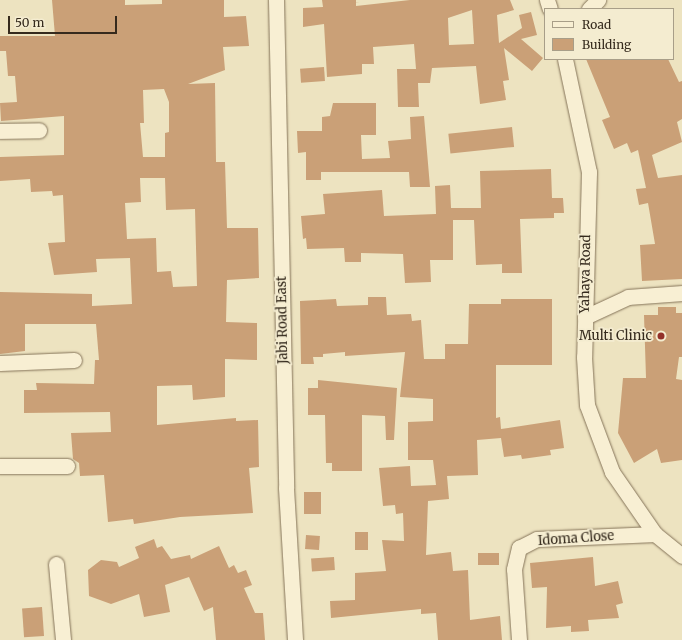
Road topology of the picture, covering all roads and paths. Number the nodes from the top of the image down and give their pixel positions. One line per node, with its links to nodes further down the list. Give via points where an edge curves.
1 (276, 0): 17 (street, Jabi Road East, via 286,488)
2 (598, 0): 3 (street)
3 (590, 8)
4 (565, 60): 8 (street, Yahaya Road, via 589,172)
5 (39, 130): 6 (street)
6 (0, 131)
7 (682, 294): 8 (street, via 628,297)
8 (585, 317): 13 (street, Yahaya Road, via 587,405 597,440 612,472)
9 (74, 360): 10 (street)
10 (0, 363)
11 (0, 466): 12 (street)
12 (67, 466)
13 (654, 534): 14 (street, Yahaya Road); 18 (street, Idoma Close, via 537,539 519,548 514,569)
14 (682, 556)
15 (56, 564): 16 (street)
16 (63, 640)
17 (295, 640)
18 (519, 640)

